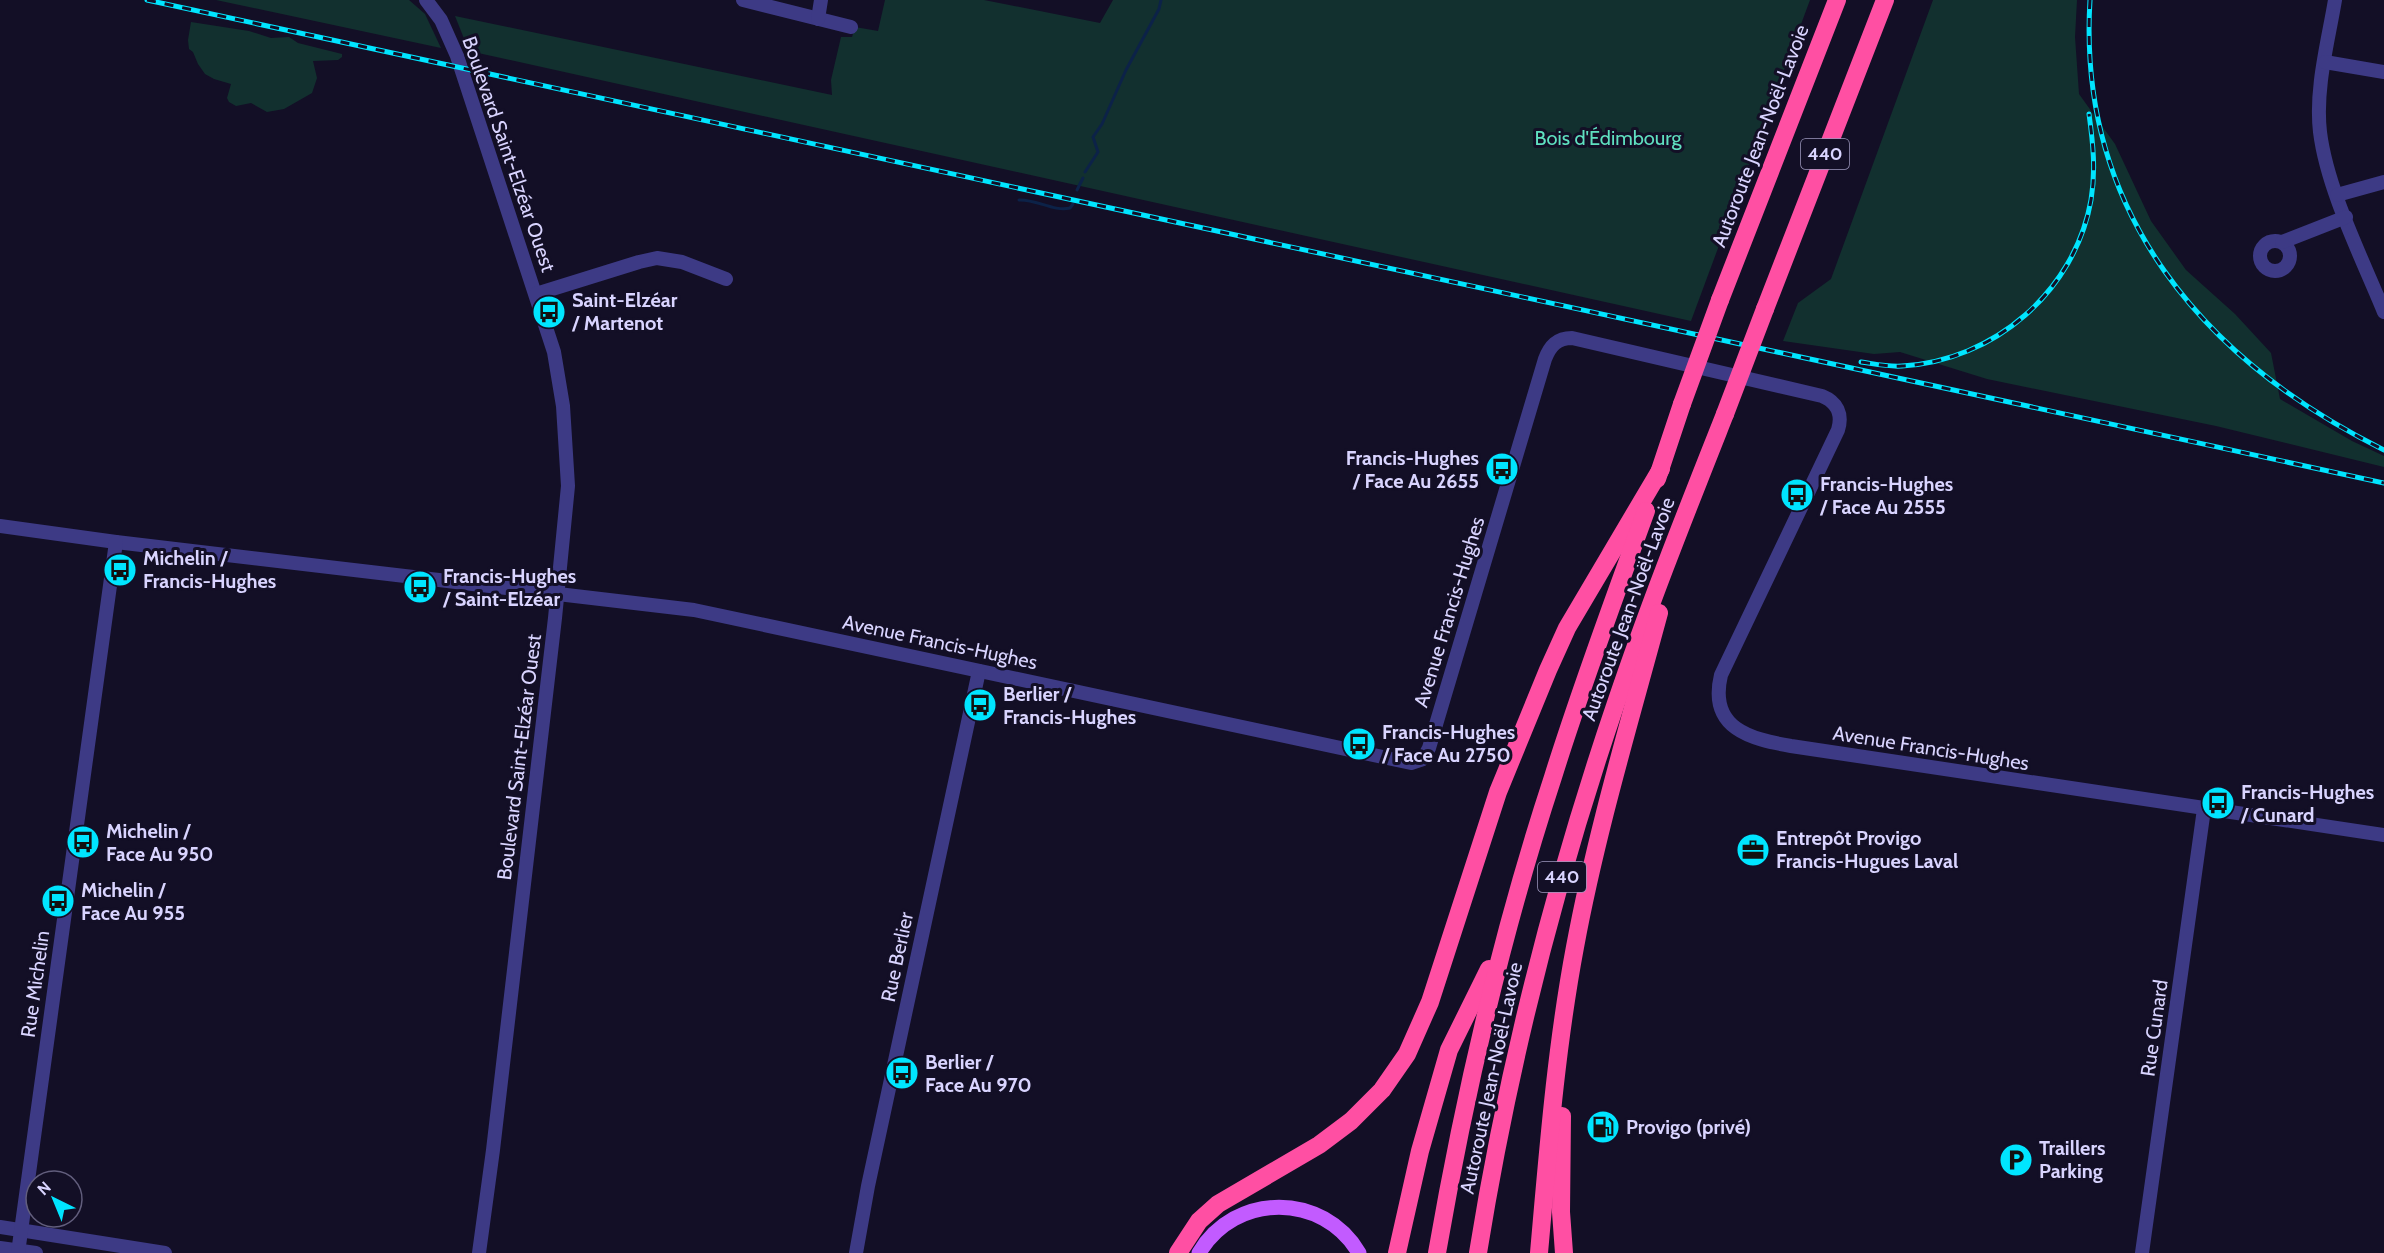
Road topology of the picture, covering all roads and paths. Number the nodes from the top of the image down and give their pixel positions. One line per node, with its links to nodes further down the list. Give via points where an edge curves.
1 (426, 0): 16 (street, Boulevard Saint-Elzéar Ouest, via 459,61)
2 (743, 0): 7 (street)
3 (821, 0): 7 (street)
4 (1837, 0): 18 (highway, Autoroute Jean-Noël-Lavoie / 440, bridge, via 1720,300)
5 (1886, 0): 19 (highway, Autoroute Jean-Noël-Lavoie / 440, bridge)
6 (2335, 0): 9 (street)
7 (818, 19): 8 (street)
8 (851, 27)
9 (2325, 62): 10 (street); 12 (street, via 2320,132)
10 (2384, 72)
11 (2384, 182): 12 (street)
12 (2337, 195): 13 (street)
13 (2346, 217): 14 (street); 17 (street)
14 (2282, 242)
15 (726, 279): 16 (street, via 676,260 651,259)
16 (536, 294): 22 (street, Boulevard Saint-Elzéar Ouest, via 556,360 565,432 567,510)
17 (2384, 312)
18 (1661, 469): 26 (highway, Autoroute Jean-Noël-Lavoie / 440, via 1563,744); 36 (highway, via 1567,628 1544,679 1498,792 1430,1002 1407,1054 1382,1090 1351,1121 1319,1145 1218,1204 1193,1228)
19 (1687, 513): 27 (highway, via 1597,842); 41 (highway, Autoroute Jean-Noël-Lavoie / 440, via 1615,705 1562,876 1512,1075)
20 (0, 525): 21 (street, Avenue Francis-Hughes)
21 (116, 542): 22 (street, Avenue Francis-Hughes); 29 (street, Rue Michelin)
22 (557, 594): 23 (street, Avenue Francis-Hughes, via 706,612); 34 (street, Boulevard Saint-Elzéar Ouest)
23 (979, 670): 24 (street, Avenue Francis-Hughes, via 1399,762 1420,761 1432,739 1547,356 1556,342 1572,339 1822,396 1832,400 1838,409 1838,430 1721,675 1722,707 1741,732 1774,743); 35 (street, Rue Berlier)
24 (2204, 809): 25 (street, Avenue Francis-Hughes); 44 (street, Rue Cunard)
25 (2384, 835)
26 (1506, 936): 39 (highway, via 1449,1050 1417,1160); 40 (highway, Autoroute Jean-Noël-Lavoie / 440, via 1469,1089)
27 (1562, 1027): 42 (highway); 43 (highway)
28 (0, 1227): 29 (street)
29 (21, 1230): 31 (street, Rue Michelin); 33 (street)
30 (0, 1248): 31 (street)
31 (18, 1252): 32 (street)
32 (36, 1253)
33 (165, 1253)
34 (479, 1253)
35 (856, 1253)
36 (1178, 1253)
37 (1199, 1253): 38 (main road, via 1212,1235 1233,1218 1276,1206 1323,1217 1343,1232)
38 (1359, 1253)
39 (1397, 1253)
40 (1437, 1253)
41 (1478, 1253)
42 (1539, 1253)
43 (1564, 1253)
44 (2142, 1253)

